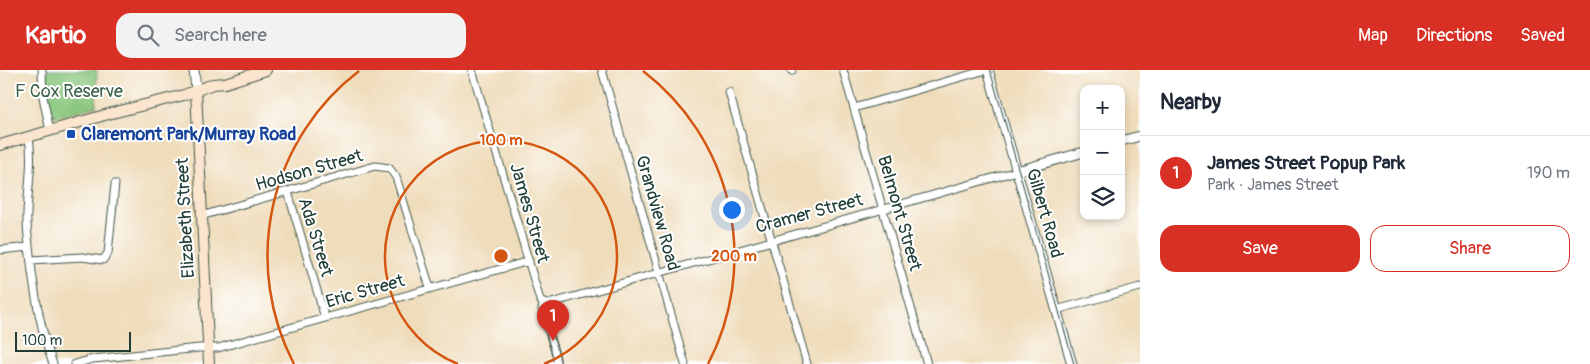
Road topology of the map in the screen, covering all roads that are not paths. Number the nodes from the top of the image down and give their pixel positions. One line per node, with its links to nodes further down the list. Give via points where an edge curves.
1 (42, 70): 11 (street, via 43,97)
2 (194, 70): 8 (street, Elizabeth Street)
3 (266, 70): 8 (main road)
4 (472, 70): 26 (street, James Street)
5 (602, 70): 27 (street, Grandview Road)
6 (843, 70): 10 (street, Belmont Street)
7 (987, 70): 10 (street); 17 (street, Gilbert Road)
8 (196, 90): 11 (main road); 21 (main road, Elizabeth Street)
9 (729, 92): 22 (street)
10 (854, 108): 20 (street, Belmont Street)
11 (50, 131): 13 (main road)
12 (1140, 136): 14 (street)
13 (29, 137): 15 (main road); 23 (street, via 32,152 27,216)
14 (1125, 140)
15 (0, 145)
16 (1080, 153): 17 (street, Cramer Street)
17 (1017, 171): 20 (street, Cramer Street); 31 (street, Gilbert Road)
18 (114, 184): 25 (street, via 108,254 103,260 82,257)
19 (288, 192): 21 (street, Hodson Street); 29 (street, Hodson Street, via 375,166 389,168 396,177); 32 (street, Ada Street)
20 (884, 210): 22 (street, Cramer Street); 42 (street, Belmont Street)
21 (201, 216): 34 (main road, Elizabeth Street)
22 (772, 240): 27 (street, Cramer Street); 41 (street)
23 (29, 246): 24 (street); 25 (street)
24 (0, 250)
25 (31, 260): 35 (street, via 43,335)
26 (528, 261): 29 (street, Eric Street); 30 (street, James Street)
27 (659, 274): 30 (street, Cramer Street); 40 (street, Grandview Road)
28 (1140, 287): 31 (street)
29 (430, 288): 32 (street, Eric Street)
30 (543, 303): 33 (street, James Street)
31 (1056, 310): 43 (street, Gilbert Road)
32 (326, 318): 34 (street, Eric Street)
33 (548, 330): 39 (street, James Street)
34 (209, 348): 36 (street, Eric Street, via 93,359); 37 (main road, Elizabeth Street)
35 (53, 364)
36 (75, 364)
37 (210, 364)
38 (551, 364): 39 (street)
39 (557, 364)
40 (685, 364)
41 (807, 364)
42 (927, 364)
43 (1072, 364)

